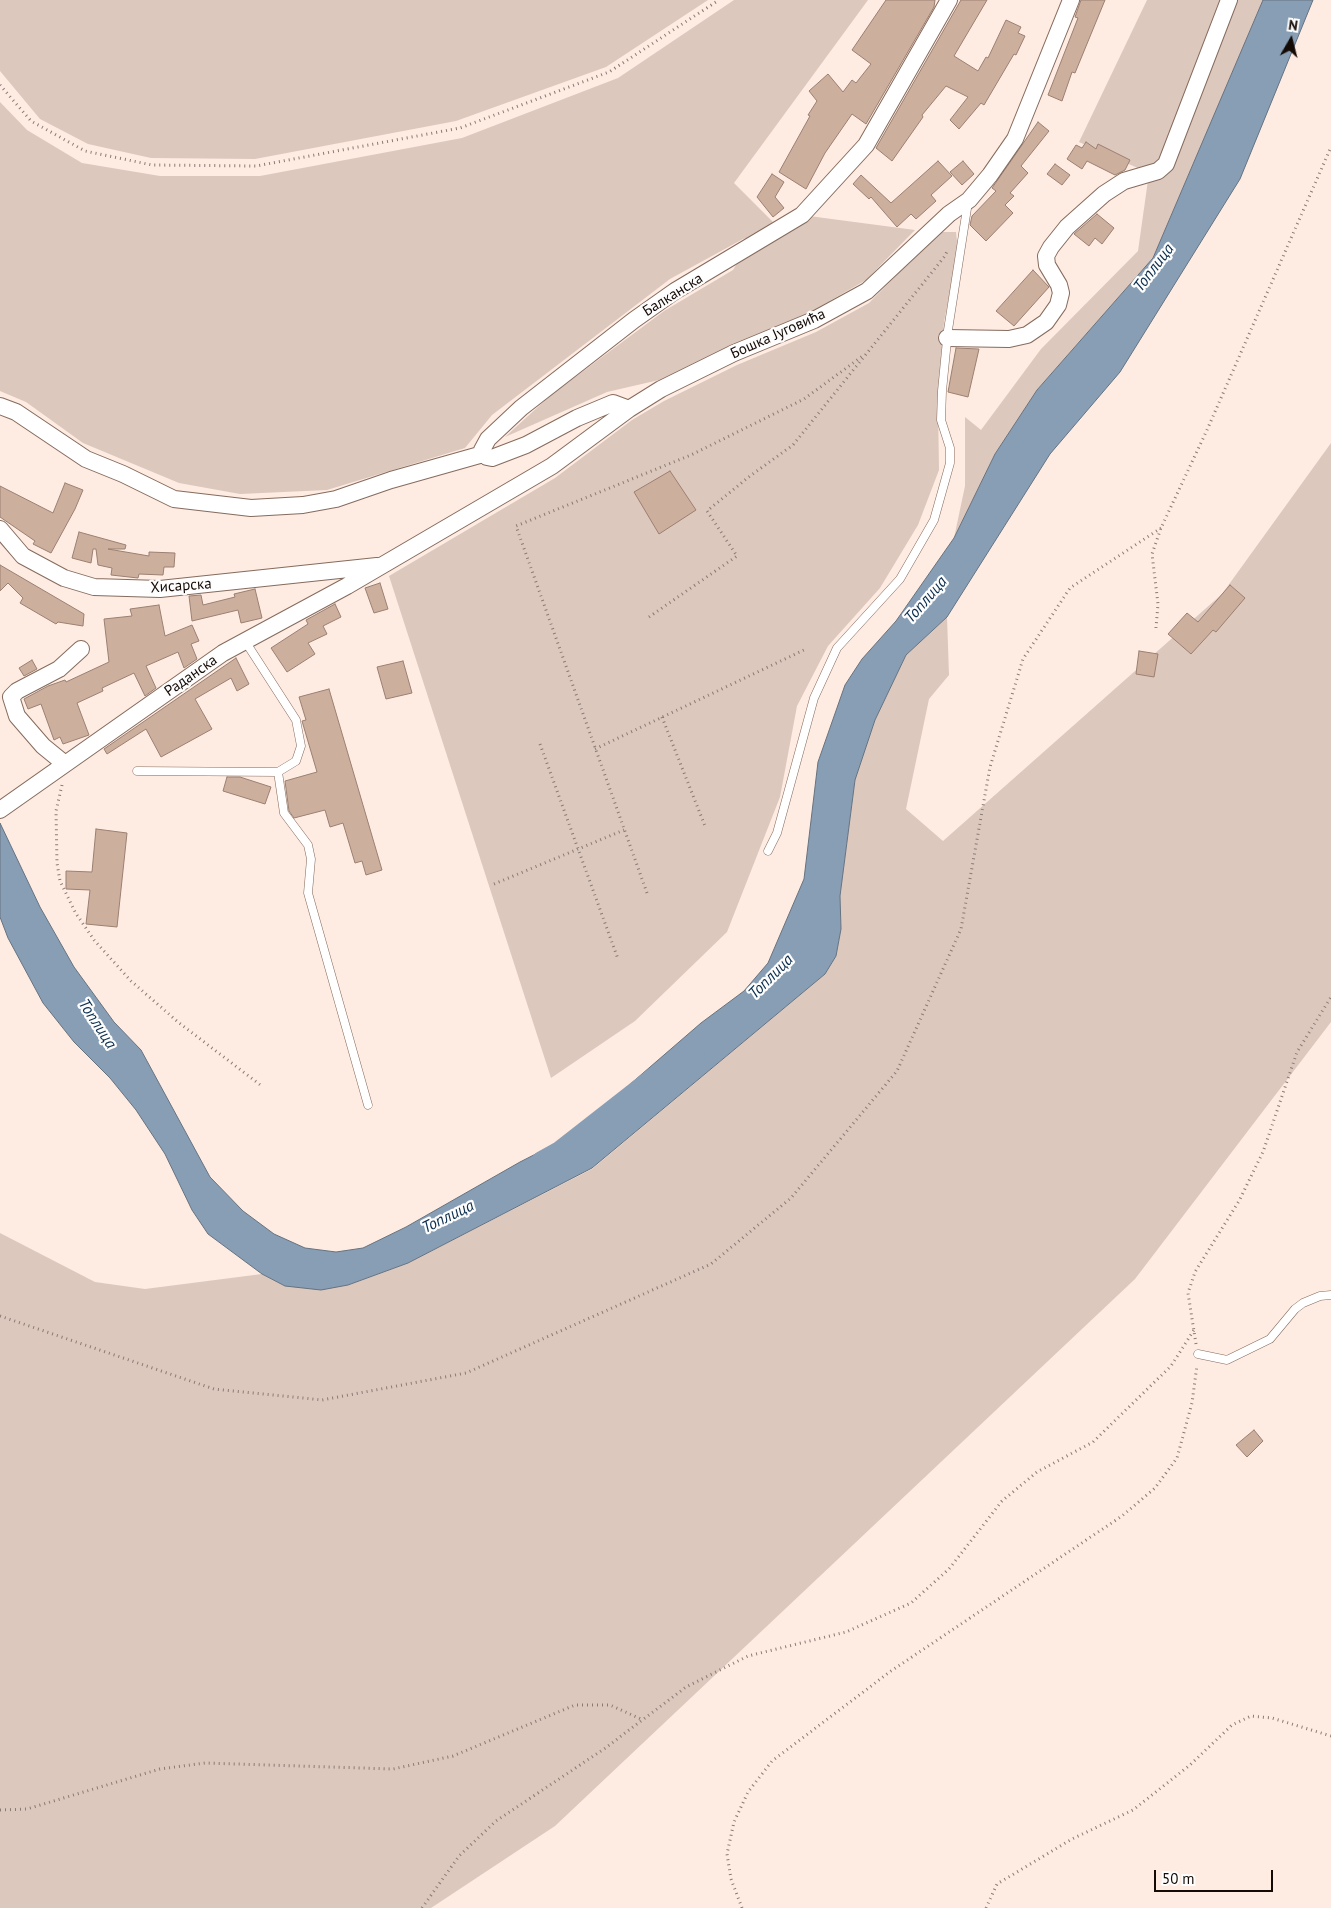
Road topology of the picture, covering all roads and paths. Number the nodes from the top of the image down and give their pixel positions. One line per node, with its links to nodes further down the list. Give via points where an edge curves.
1 (719, 0): 5 (path, via 609,72 460,128 256,166 152,165 85,150 31,121)
2 (949, 0): 13 (street, Балканска, via 866,145 802,215 634,320 496,430 482,447)
3 (1071, 0): 7 (street, Бошка Југовића, via 1015,139)
4 (1229, 0): 9 (street, via 1166,164 1158,171 1124,181 1104,194 1051,246 1046,256 1047,265 1061,294 1058,305 1046,322 1027,335 1009,339)
5 (0, 85)
6 (1331, 147): 14 (path, via 1207,430)
7 (969, 200): 9 (lane); 12 (street, Бошка Југовића, via 949,214 867,291 814,320 726,357)
8 (950, 242): 10 (path, via 945,256)
9 (947, 338): 32 (lane, via 941,420 950,448 950,463 934,520 900,579 837,648 814,698 777,832)
10 (864, 355): 17 (path, via 793,445 707,511 738,556); 24 (path, via 804,398 691,455 516,526)
11 (0, 406): 13 (street, via 16,412 86,459 174,499 251,508 336,499)
12 (629, 409): 13 (street, via 613,403 526,445 492,458); 16 (street, Бошка Југовића, via 552,466)
13 (483, 454)
14 (1160, 528): 18 (path, via 1152,554 1158,604); 40 (path, via 1070,588 1023,660 990,767 961,929 897,1071 791,1198 711,1264 466,1373 322,1400 214,1389)
15 (0, 529): 16 (street, Хисарска, via 23,556 64,578 94,587 160,589)
16 (380, 566): 19 (street, Раданска)
17 (649, 617)
18 (1156, 628)
19 (245, 641): 25 (street, Раданска); 27 (lane, via 292,712 299,729 302,746 299,756 292,765)
20 (81, 649): 25 (street, via 59,669 11,697 17,716)
21 (806, 649): 22 (path)
22 (662, 717): 24 (path); 29 (path)
23 (540, 744): 31 (path)
24 (595, 749): 30 (path)
25 (63, 765): 28 (street, Раданска); 37 (path, via 56,811 57,863 60,881 75,912 94,940 131,981)
26 (137, 771): 27 (lane)
27 (278, 772): 38 (lane, via 284,813 308,845 311,859 308,893)
28 (5, 806)
29 (705, 826)
30 (624, 830): 31 (path); 34 (path)
31 (580, 849): 33 (path); 35 (path)
32 (768, 851)
33 (494, 884)
34 (647, 893)
35 (618, 959)
36 (1331, 998): 41 (path, via 1297,1052 1263,1152 1239,1201 1195,1272 1188,1293)
37 (262, 1087)
38 (368, 1104)
39 (1331, 1295): 42 (lane, via 1303,1303 1270,1339 1227,1360)
40 (0, 1316)
41 (1194, 1330): 42 (path); 43 (path, via 1171,1366 1093,1442 1036,1472 1002,1501 949,1569 911,1603 846,1632 748,1656 686,1687)
42 (1198, 1354): 47 (path, via 1192,1403 1177,1458 1155,1488 1122,1516 891,1671 772,1761 748,1792 734,1822 726,1854)
43 (643, 1720): 45 (path, via 610,1705 575,1704 453,1756 393,1769 205,1763 160,1769 27,1809); 46 (path, via 604,1750 496,1821 459,1856)
44 (1331, 1736): 48 (path, via 1272,1718 1251,1716 1232,1725 1190,1765 1133,1810 1072,1839 997,1884)
45 (0, 1810)
46 (422, 1908)
47 (742, 1908)
48 (986, 1908)

